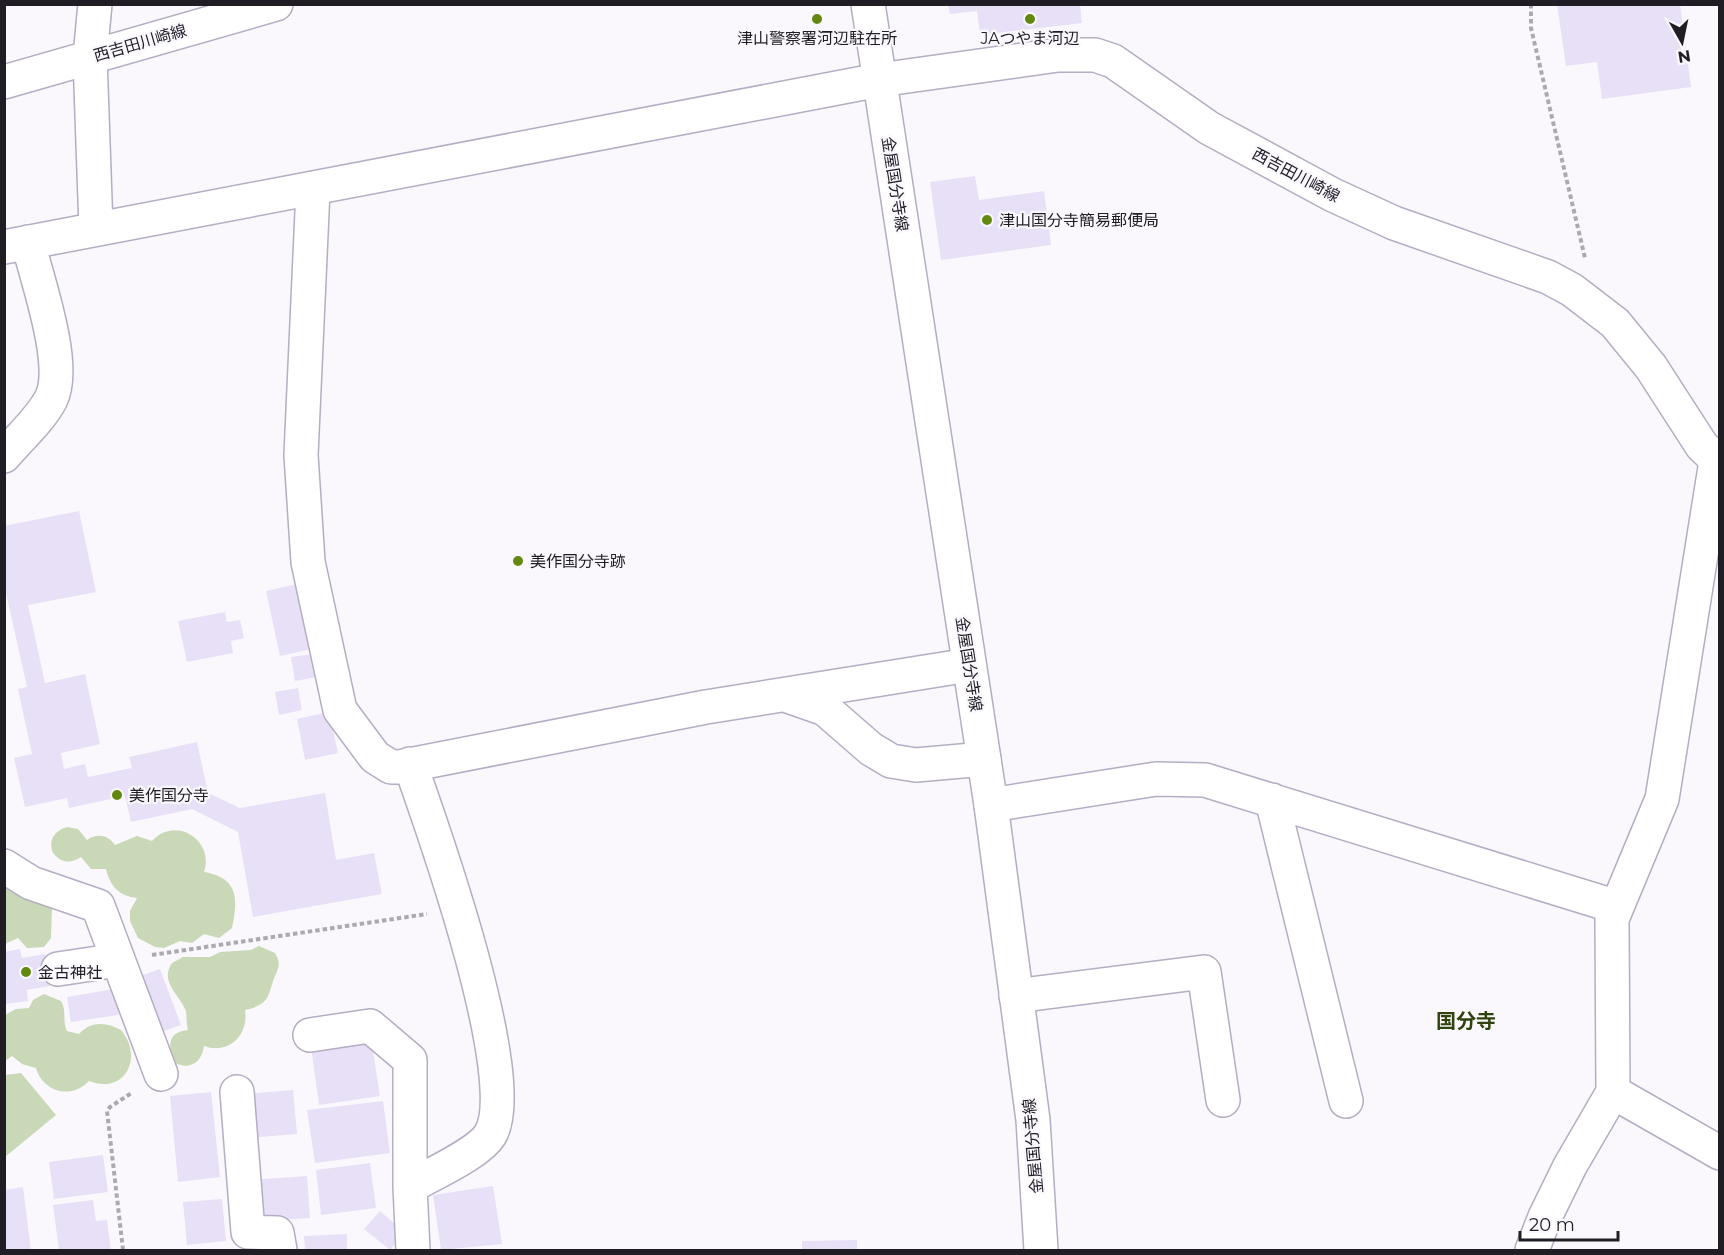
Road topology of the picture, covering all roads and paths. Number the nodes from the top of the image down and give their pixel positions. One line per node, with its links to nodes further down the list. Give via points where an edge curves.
1 (95, 4): 5 (street)
2 (276, 4): 5 (street, 西吉田川崎線)
3 (868, 4): 6 (street)
4 (1532, 4): 11 (path, via 1530,28)
5 (90, 57): 7 (street, 西吉田川崎線); 9 (street)
6 (879, 80): 8 (street, 西吉田川崎線, via 593,132); 11 (street, 西吉田川崎線, via 1058,55 1095,55 1133,73 1226,138 1333,195 1394,222 1548,277); 14 (street, 金屋国分寺線)
7 (4, 82)
8 (313, 190): 9 (street, 西吉田川崎線); 17 (street, via 301,455 308,562 340,710 382,763 391,767)
9 (96, 229): 10 (street, 西吉田川崎線)
10 (16, 245): 12 (street, via 53,342 56,378 51,399)
11 (1596, 307): 13 (street, 西吉田川崎線, via 1615,323 1651,367 1702,446)
12 (4, 456)
13 (1718, 462): 21 (street, via 1662,799)
14 (969, 665): 15 (street); 16 (street, 金屋国分寺線)
15 (782, 694): 16 (street, via 825,709 891,761 916,765); 17 (street)
16 (984, 759): 19 (street, 金屋国分寺線)
17 (410, 764): 22 (street)
18 (1272, 800): 19 (street, via 1205,780 1183,778); 21 (street); 31 (street)
19 (991, 805): 25 (street, 金屋国分寺線)
20 (18, 875): 23 (street, via 98,906)
21 (1617, 907): 29 (street, via 1612,919)
22 (457, 910): 23 (path); 33 (street, via 490,1026 498,1108 490,1136 479,1146)
23 (118, 960): 24 (street); 27 (street)
24 (58, 969)
25 (1016, 996): 30 (street, via 1204,972); 37 (street, 金屋国分寺線, via 1033,1120)
26 (310, 1035): 33 (street, via 370,1026 410,1060)
27 (161, 1074): 34 (path, via 107,1112)
28 (237, 1092): 35 (street, via 248,1232 277,1233)
29 (1612, 1092): 32 (street); 38 (street, via 1570,1166)
30 (1223, 1100)
31 (1346, 1101)
32 (1719, 1153)
33 (410, 1187): 36 (street)
34 (123, 1251)
35 (280, 1251)
36 (413, 1251)
37 (1041, 1251)
38 (1532, 1251)

